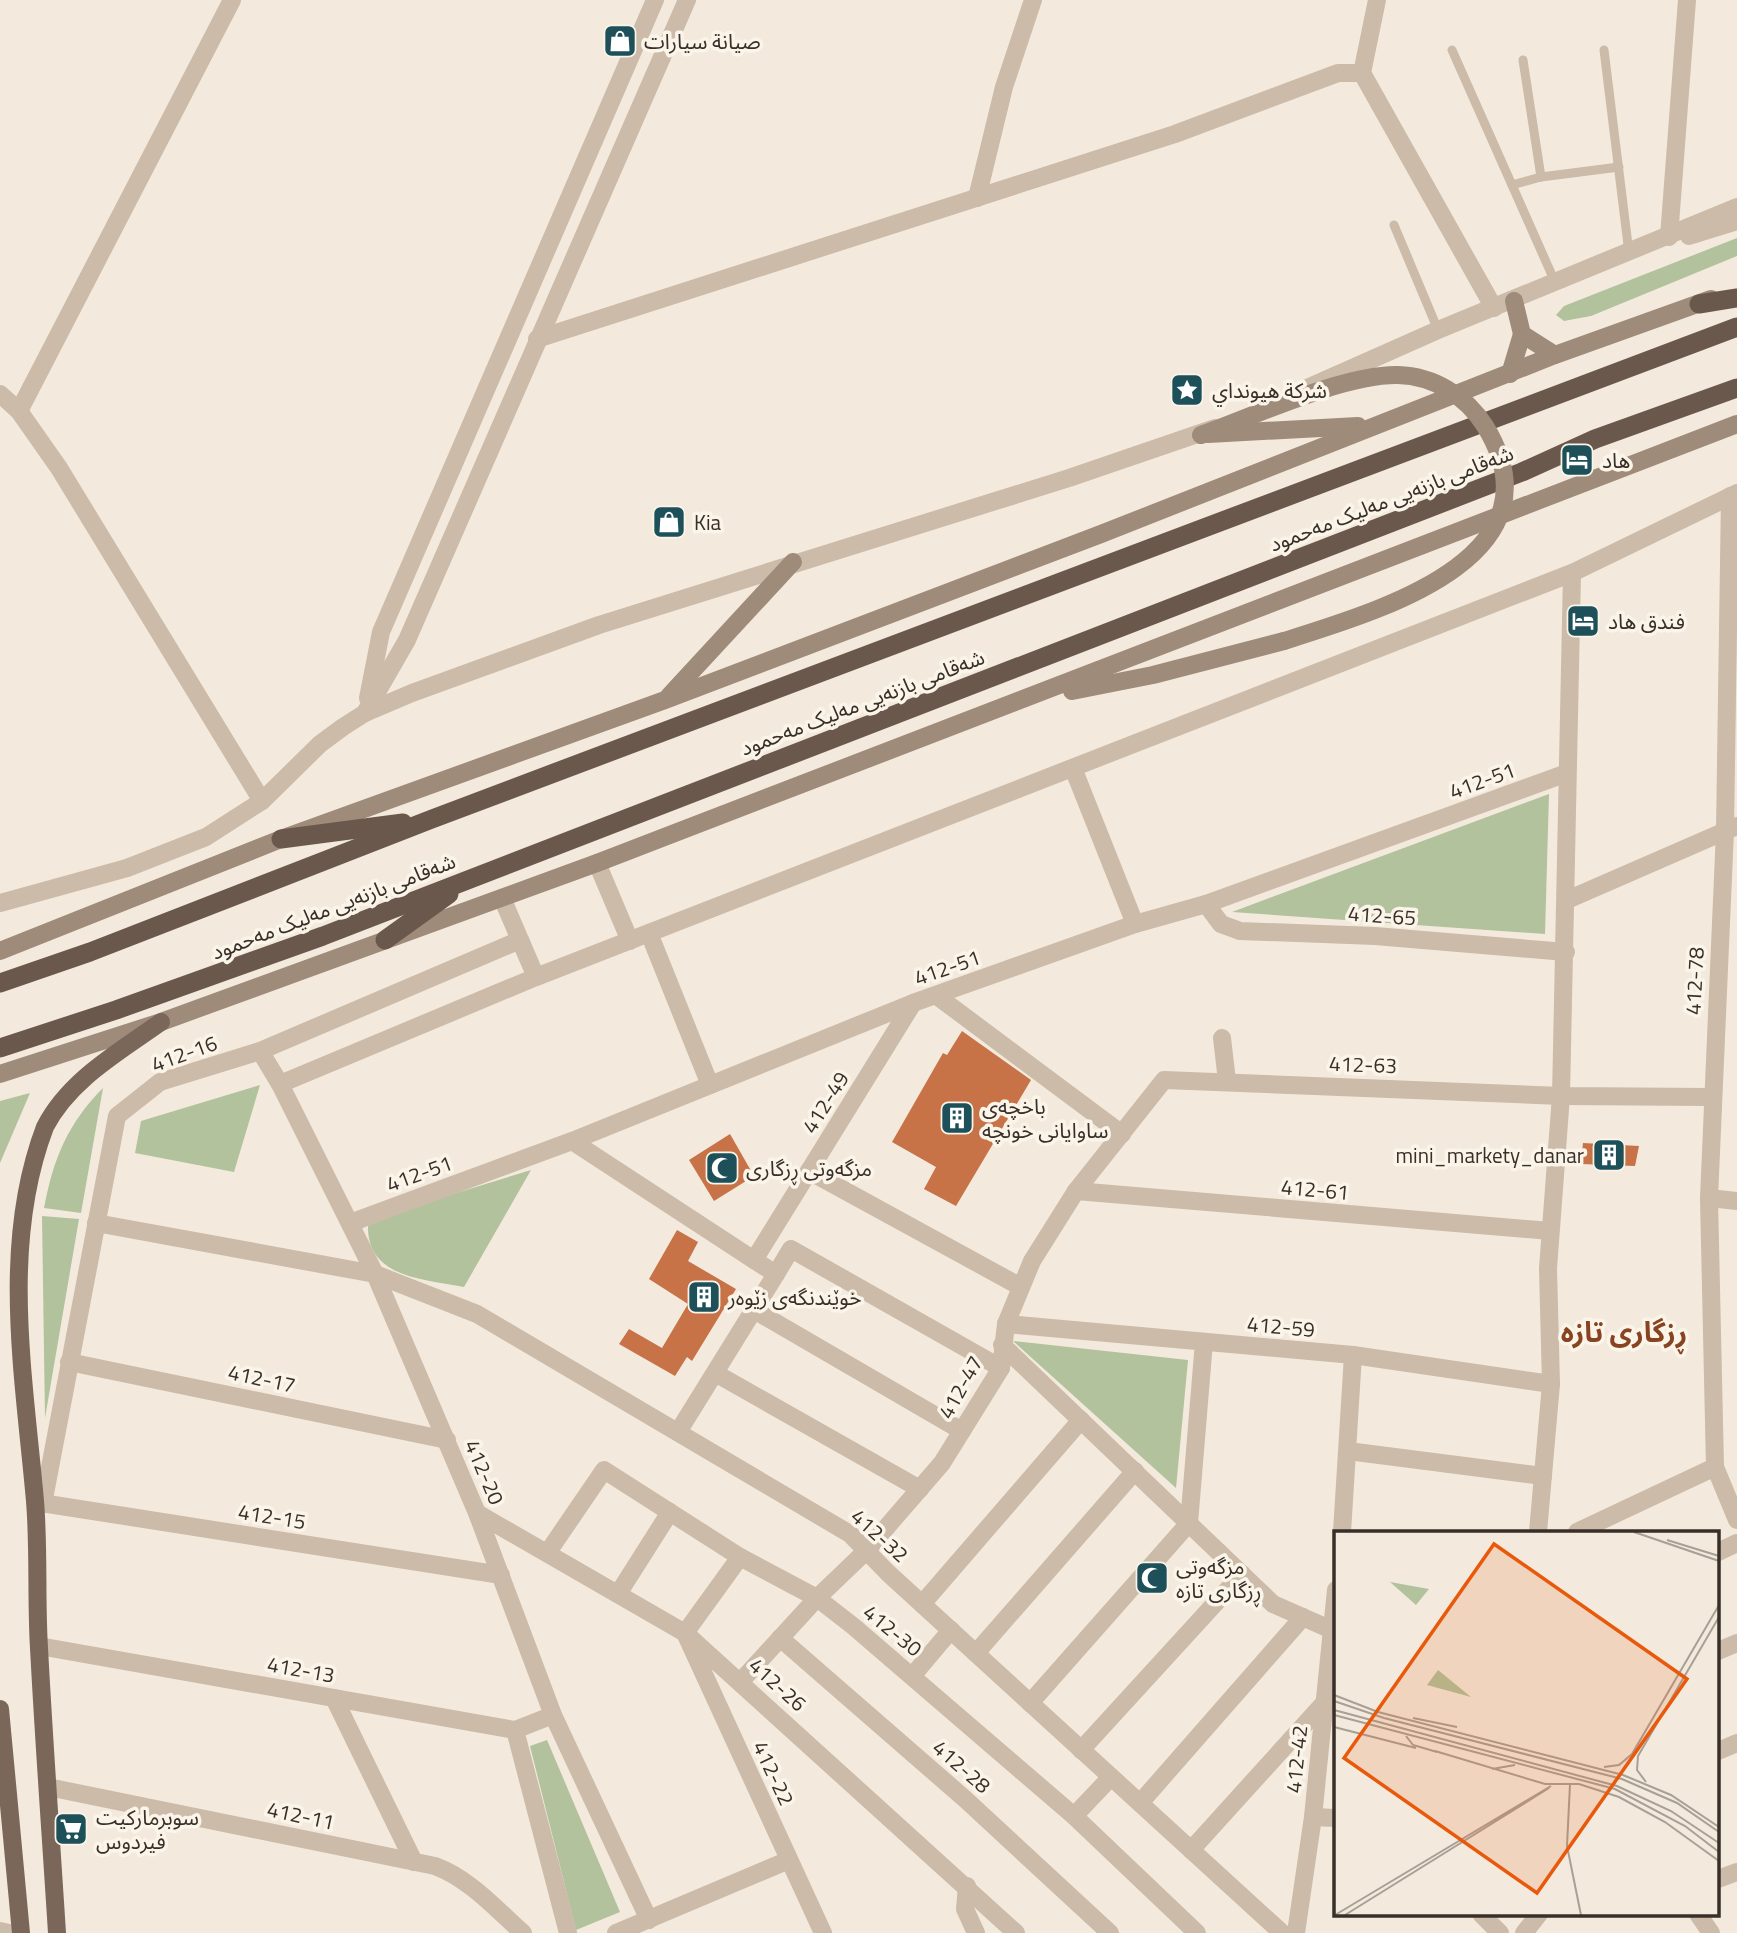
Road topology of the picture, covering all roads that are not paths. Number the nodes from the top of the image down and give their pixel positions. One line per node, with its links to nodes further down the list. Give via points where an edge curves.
1 (232, 0): 34 (street)
2 (654, 0): 41 (street)
3 (687, 0): 29 (street)
4 (1033, 0): 14 (street, via 1004,87)
5 (1377, 0): 10 (street)
6 (1687, 0): 18 (street)
7 (1452, 50): 13 (lane)
8 (1604, 50): 11 (lane)
9 (1523, 60): 12 (lane)
10 (1362, 73): 14 (street, via 1338,73 1175,134); 25 (street)
11 (1619, 167): 12 (lane); 19 (lane)
12 (1541, 177): 13 (lane)
13 (1512, 185): 20 (lane)
14 (977, 198): 29 (street)
15 (1737, 207): 18 (street)
16 (1737, 220): 18 (street, via 1685,237)
17 (1394, 225): 27 (lane)
18 (1668, 237): 19 (street)
19 (1629, 253): 20 (street)
20 (1556, 284): 23 (street)
21 (1737, 290): 24 (main road)
22 (1737, 298): 24 (highway)
23 (1514, 301): 25 (street); 28 (main road)
24 (1699, 304): 30 (main road)
25 (1494, 308): 27 (street)
26 (1737, 327): 49 (highway, شەقامی بازنەیی مەلیک مەحمود)
27 (1438, 330): 37 (street)
28 (1522, 334): 30 (main road); 31 (main road)
29 (537, 339): 42 (street)
30 (1555, 355): 31 (main road)
31 (1510, 374): 35 (main road)
32 (1737, 388): 53 (highway, شەقامی بازنەیی مەلیک مەحمود, via 1595,439 1522,472)
33 (0, 394): 34 (street)
34 (19, 411): 48 (street, via 60,468)
35 (1373, 426): 37 (main road); 44 (main road)
36 (1736, 428): 43 (main road)
37 (1201, 435): 39 (street); 43 (main road, bridge, via 1345,383 1401,375 1427,380 1452,391 1479,418 1496,448 1503,483 1501,509 1488,539 1467,561 1397,600 1284,641 1153,675)
38 (1733, 494): 40 (street); 50 (street, 412-78)
39 (793, 562): 44 (main road); 45 (street, via 599,625)
40 (1572, 573): 46 (street); 47 (street)
41 (381, 632): 42 (street); 45 (street)
42 (407, 640): 45 (street)
43 (1030, 699): 52 (main road)
44 (665, 700): 51 (main road)
45 (365, 713): 48 (street, via 320,744)
46 (1073, 768): 58 (street); 59 (street)
47 (1567, 773): 55 (street); 57 (street, 412-51)
48 (262, 802): 56 (street, via 206,837 169,853)
49 (432, 819): 51 (highway); 66 (highway, شەقامی بازنەیی مەلیک مەحمود)
50 (1731, 828): 55 (street); 79 (street, 412-78)
51 (281, 839): 63 (main road)
52 (597, 863): 54 (main road); 62 (street)
53 (470, 878): 60 (highway); 71 (highway, شەقامی بازنەیی مەلیک مەحمود, via 241,966)
54 (502, 898): 60 (main road); 61 (street)
55 (1567, 900): 64 (street)
56 (0, 903)
57 (1206, 904): 58 (street, 412-51); 64 (street, 412-65, via 1221,924 1240,930 1375,936)
58 (1135, 924): 67 (street, 412-51)
59 (649, 933): 62 (street); 77 (street)
60 (385, 940): 69 (main road)
61 (520, 940): 65 (street); 72 (street, 412-16)
62 (630, 941): 65 (street)
63 (0, 951)
64 (1566, 953): 78 (street)
65 (536, 977): 76 (street)
66 (0, 983)
67 (937, 996): 68 (street, 412-51); 80 (street)
68 (913, 1003): 77 (street, 412-51); 82 (street, 412-49)
69 (161, 1022): 73 (main road); 97 (main road, via 84,1078 61,1100 45,1127 14,1217)
70 (1222, 1038): 75 (street)
71 (0, 1048)
72 (260, 1051): 76 (street, 412-20); 86 (street, 412-16, via 160,1082 117,1116)
73 (0, 1074)
74 (1164, 1080): 75 (street, 412-63); 80 (street, 412-47)
75 (1227, 1081): 78 (street, 412-63)
76 (280, 1084): 87 (street, 412-20)
77 (710, 1085): 81 (street, 412-51)
78 (1561, 1096): 79 (street, 412-63); 88 (street)
79 (1711, 1097): 84 (street, 412-78)
80 (1122, 1134): 83 (street, 412-47)
81 (572, 1141): 87 (street, 412-51); 91 (street)
82 (809, 1171): 89 (street, 412-49); 94 (street)
83 (1076, 1191): 88 (street, 412-61); 94 (street, 412-47)
84 (1709, 1198): 85 (street); 110 (street, 412-78)
85 (1737, 1201)
86 (96, 1223): 92 (street, 412-32); 101 (street, 412-16)
87 (349, 1223): 92 (street, 412-20)
88 (1550, 1231): 104 (street)
89 (769, 1236): 90 (street); 91 (street, 412-49)
90 (791, 1249): 93 (street); 102 (street)
91 (754, 1260): 93 (street)
92 (375, 1274): 107 (street, 412-32, via 477,1314); 108 (street, 412-20)
93 (776, 1274): 95 (street)
94 (1021, 1287): 96 (street, 412-47)
95 (754, 1310): 103 (street); 106 (street)
96 (1006, 1324): 98 (street, 412-59); 99 (street, 412-47)
97 (8, 1340): 115 (main road)
98 (1204, 1342): 100 (street, 412-59); 119 (street)
99 (1002, 1345): 102 (street, 412-47); 105 (street)
100 (1353, 1356): 104 (street, 412-59); 109 (street)
101 (69, 1362): 108 (street, 412-17); 115 (street, 412-16)
102 (1001, 1368): 106 (street, 412-47)
103 (715, 1373): 107 (street); 114 (street)
104 (1551, 1384): 112 (street)
105 (1081, 1420): 111 (street); 132 (street)
106 (962, 1431): 114 (street, 412-47)
107 (678, 1432): 124 (street, 412-32, via 849,1534)
108 (447, 1440): 117 (street, 412-20)
109 (1348, 1451): 112 (street); 120 (street)
110 (1715, 1467): 113 (street); 122 (street)
111 (1135, 1471): 119 (street); 142 (street)
112 (1543, 1476): 121 (street)
113 (1730, 1485): 118 (street)
114 (920, 1489): 124 (street, 412-47)
115 (39, 1503): 129 (street, 412-15); 140 (main road)
116 (670, 1512): 126 (street, 412-30, via 604,1470); 127 (street, 412-30); 130 (street)
117 (477, 1513): 126 (street, 412-26); 129 (street, 412-20)
118 (1737, 1520)
119 (1189, 1523): 128 (street); 147 (street)
120 (1342, 1531)
121 (1538, 1531)
122 (1579, 1531)
123 (1737, 1543): 125 (street)
124 (866, 1551): 131 (street, 412-47); 132 (street, 412-32)
125 (1720, 1551)
126 (548, 1552): 130 (street, 412-26)
127 (740, 1556): 131 (street, 412-30); 137 (street)
128 (1242, 1574): 134 (street, via 1273,1604); 152 (street)
129 (501, 1576): 149 (street, 412-20)
130 (618, 1594): 137 (street, 412-26)
131 (817, 1598): 138 (street, 412-47); 143 (street, 412-30)
132 (922, 1604): 135 (street, 412-32)
133 (1334, 1616): 136 (street, 412-42)
134 (1303, 1617): 136 (street); 157 (street)
135 (951, 1630): 142 (street, 412-32); 143 (street)
136 (1332, 1630): 146 (street, 412-42)
137 (685, 1633): 144 (street, 412-26); 162 (street, 412-22)
138 (780, 1638): 144 (street, 412-47); 181 (street, 412-28)
139 (1737, 1643): 141 (street)
140 (39, 1646): 145 (street, 412-13); 156 (main road)
141 (1720, 1650)
142 (976, 1654): 147 (street, 412-32)
143 (913, 1675): 158 (street, 412-30)
144 (741, 1681): 166 (street, 412-26)
145 (334, 1698): 150 (street, 412-13); 163 (street)
146 (1325, 1702): 159 (street, 412-42); 161 (street)
147 (1030, 1703): 152 (street, 412-32)
148 (0, 1709): 154 (main road)
149 (553, 1715): 150 (street); 170 (street, 412-20)
150 (514, 1730): 176 (street)
151 (1737, 1743): 153 (street)
152 (1081, 1750): 155 (street, 412-32)
153 (1720, 1750)
154 (3, 1777): 173 (main road)
155 (1111, 1777): 157 (street, 412-32); 158 (street)
156 (48, 1787): 163 (street, 412-11); 174 (main road)
157 (1140, 1803): 161 (street, 412-32)
158 (1074, 1816): 182 (street, 412-30)
159 (1313, 1817): 160 (street); 184 (street, 412-42)
160 (1334, 1818)
161 (1191, 1850): 183 (street, 412-32)
162 (789, 1860): 170 (street); 178 (street, 412-22)
163 (414, 1862): 175 (street, 412-11, via 452,1872)
164 (1737, 1872): 165 (street)
165 (1720, 1878)
166 (967, 1886): 179 (street, via 965,1909); 180 (street, 412-26)
167 (1483, 1916): 185 (street)
168 (1537, 1916): 186 (street)
169 (1699, 1916): 187 (street)
170 (649, 1920): 177 (street)
171 (0, 1931): 172 (street)
172 (9, 1933)
173 (21, 1933)
174 (57, 1933)
175 (523, 1933)
176 (568, 1933)
177 (616, 1933)
178 (823, 1933)
179 (976, 1933)
180 (1016, 1933)
181 (1110, 1933)
182 (1197, 1933)
183 (1282, 1933)
184 (1296, 1933)
185 (1500, 1933)
186 (1524, 1933)
187 (1712, 1933)

